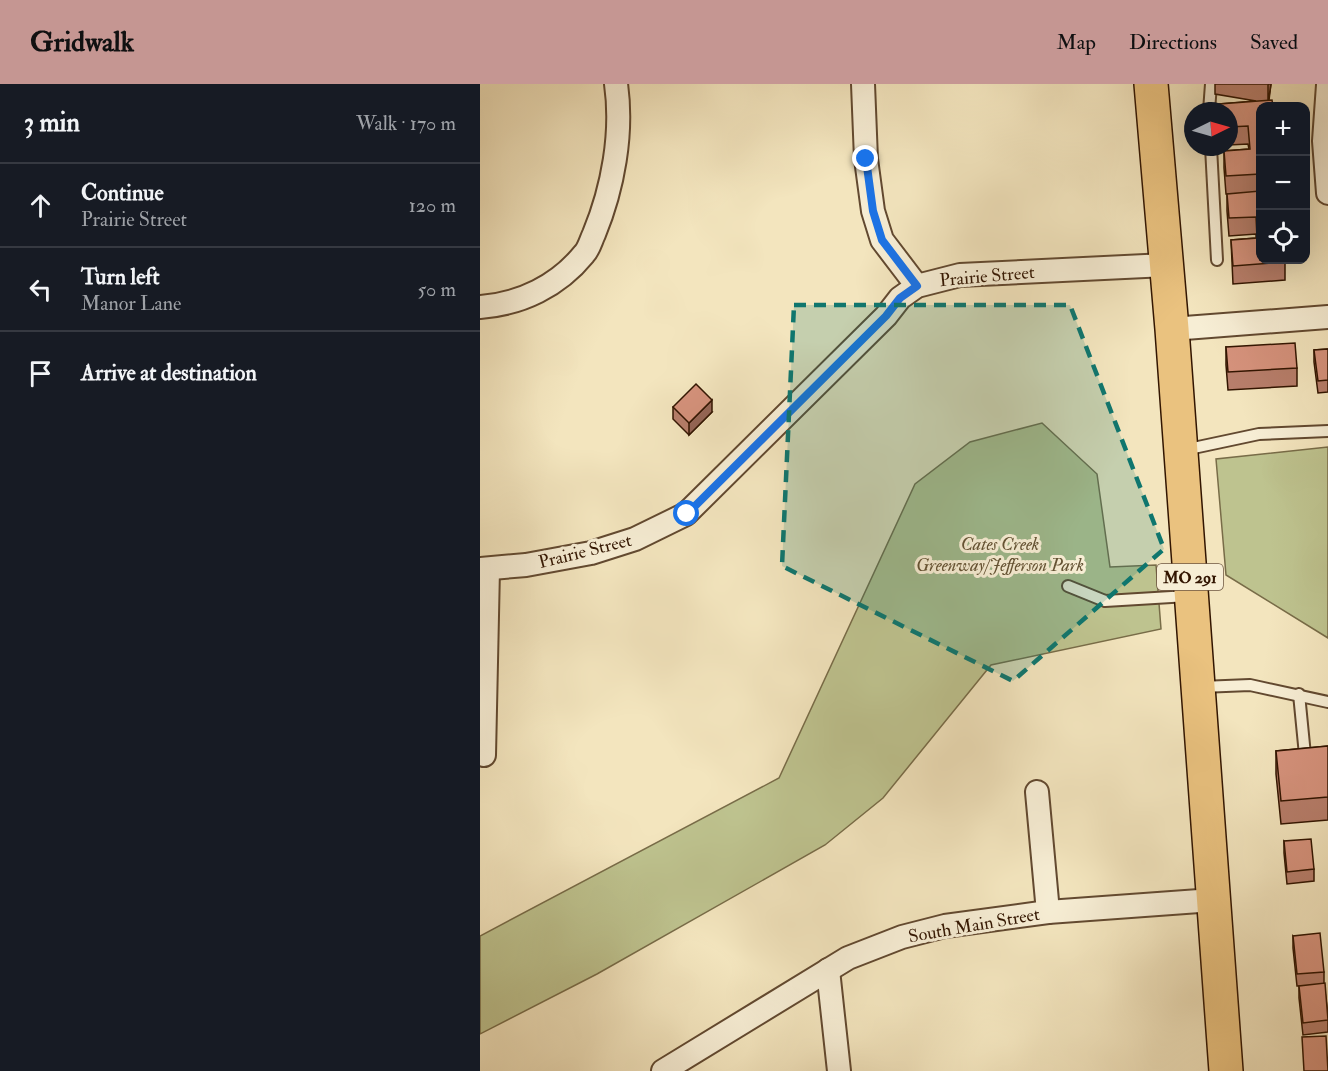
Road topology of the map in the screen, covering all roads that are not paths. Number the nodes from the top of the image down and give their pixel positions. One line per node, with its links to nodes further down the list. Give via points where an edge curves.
1 (616, 84): 12 (street, via 615,156 609,189 586,252 559,279 537,292 506,304)
2 (862, 84): 11 (street, via 873,211 882,240)
3 (1151, 84): 10 (highway, MO 291)
4 (1211, 84): 6 (lane)
5 (1328, 85): 8 (street, via 1324,141)
6 (1210, 102)
7 (1211, 156): 9 (lane)
8 (1328, 193)
9 (1216, 260)
10 (1166, 265): 11 (street, Prairie Street, via 967,275); 14 (highway, MO 291)
11 (917, 286): 17 (street, Prairie Street, via 900,298 687,514 613,547 526,565)
12 (480, 307)
13 (1328, 317): 14 (street)
14 (1172, 329): 16 (highway, MO 291)
15 (1328, 431): 16 (lane, via 1259,434)
16 (1181, 451): 19 (highway, MO 291)
17 (484, 569): 24 (street)
18 (1068, 586): 19 (lane, via 1105,601)
19 (1191, 596): 20 (highway, MO 291)
20 (1198, 687): 21 (lane, via 1250,685); 26 (highway, MO 291)
21 (1299, 694): 22 (lane); 23 (lane, via 1305,756)
22 (1328, 702)
23 (1328, 754)
24 (484, 755)
25 (1037, 792): 27 (street)
26 (1213, 900): 27 (street, South Main Street); 31 (highway, MO 291)
27 (1048, 912): 28 (street, South Main Street, via 945,926 902,937)
28 (828, 970): 29 (street, South Main Street); 30 (street)
29 (663, 1071)
30 (839, 1071)
31 (1226, 1071)

